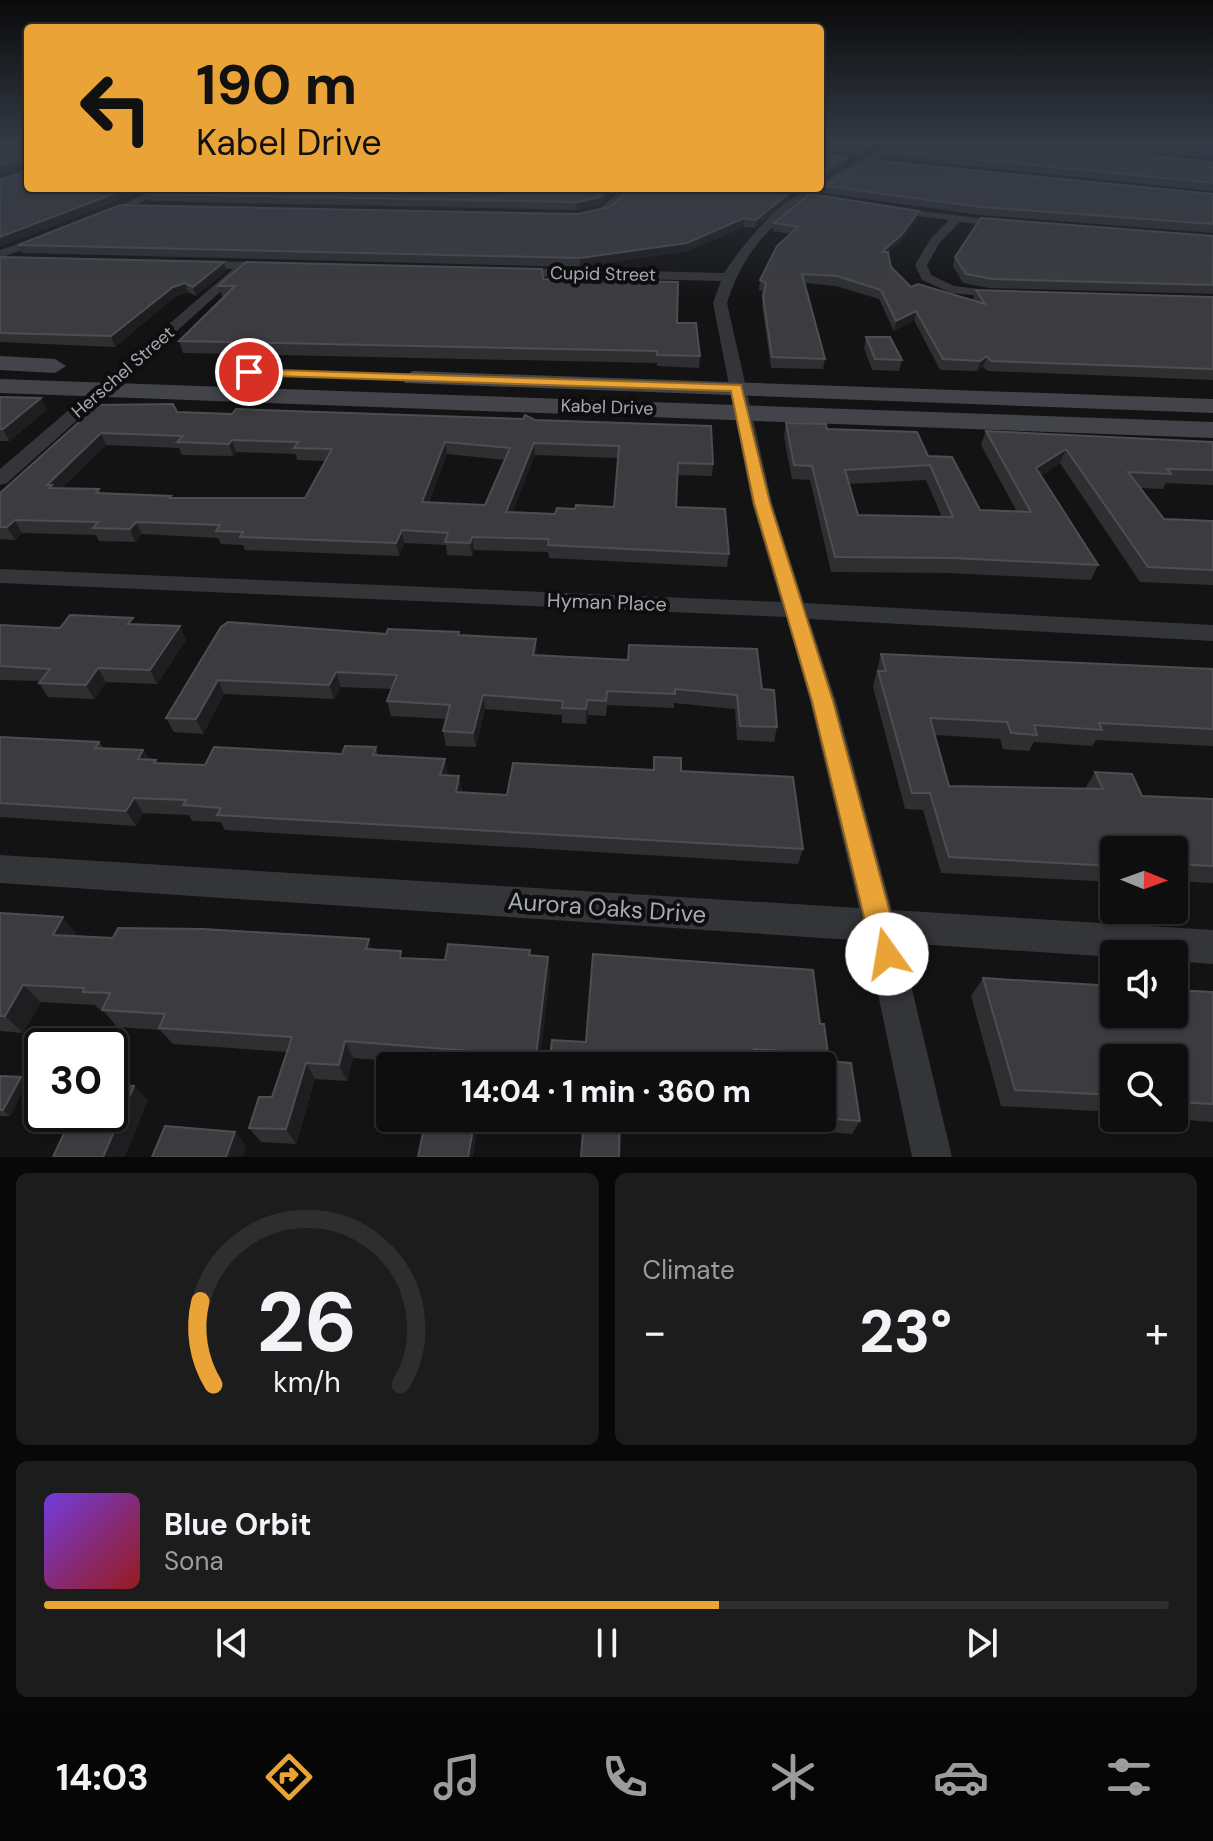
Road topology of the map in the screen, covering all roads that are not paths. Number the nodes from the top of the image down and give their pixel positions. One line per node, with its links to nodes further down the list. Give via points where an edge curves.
1 (151, 195): 7 (street)
2 (624, 195): 10 (street, via 611,207)
3 (795, 195): 5 (street)
4 (809, 195): 5 (street)
5 (806, 197): 6 (street); 21 (street, via 763,228)
6 (820, 199)
7 (123, 207): 8 (street); 11 (street)
8 (154, 208)
9 (875, 208): 12 (street)
10 (588, 215)
11 (95, 219)
12 (957, 219): 13 (street); 22 (street, via 935,240 921,265 926,277 961,291)
13 (1022, 226)
14 (66, 230): 15 (street)
15 (0, 256): 16 (street)
16 (31, 260)
17 (184, 263): 18 (street)
18 (245, 265): 19 (street); 24 (street, Herschel Street)
19 (291, 266)
20 (493, 271): 21 (street, Cupid Street)
21 (726, 277): 27 (street, via 720,303)
22 (1019, 296)
23 (0, 363): 24 (street, Kabel Drive)
24 (127, 369): 26 (street, Herschel Street); 27 (street, Kabel Drive, via 385,377)
25 (0, 386): 26 (street, Kabel Drive)
26 (106, 388): 27 (street, Kabel Drive); 30 (street, Herschel Street)
27 (740, 400): 28 (street, Kabel Drive); 29 (street, Kabel Drive); 32 (street, via 762,503)
28 (1213, 406)
29 (1213, 430)
30 (0, 479)
31 (0, 576): 32 (street, Hyman Place)
32 (795, 610): 33 (street, Hyman Place); 35 (street)
33 (1213, 633)
34 (0, 869): 35 (street, Aurora Oaks Drive)
35 (880, 926): 36 (street, Aurora Oaks Drive); 37 (street)
36 (1213, 947)
37 (932, 1157)

